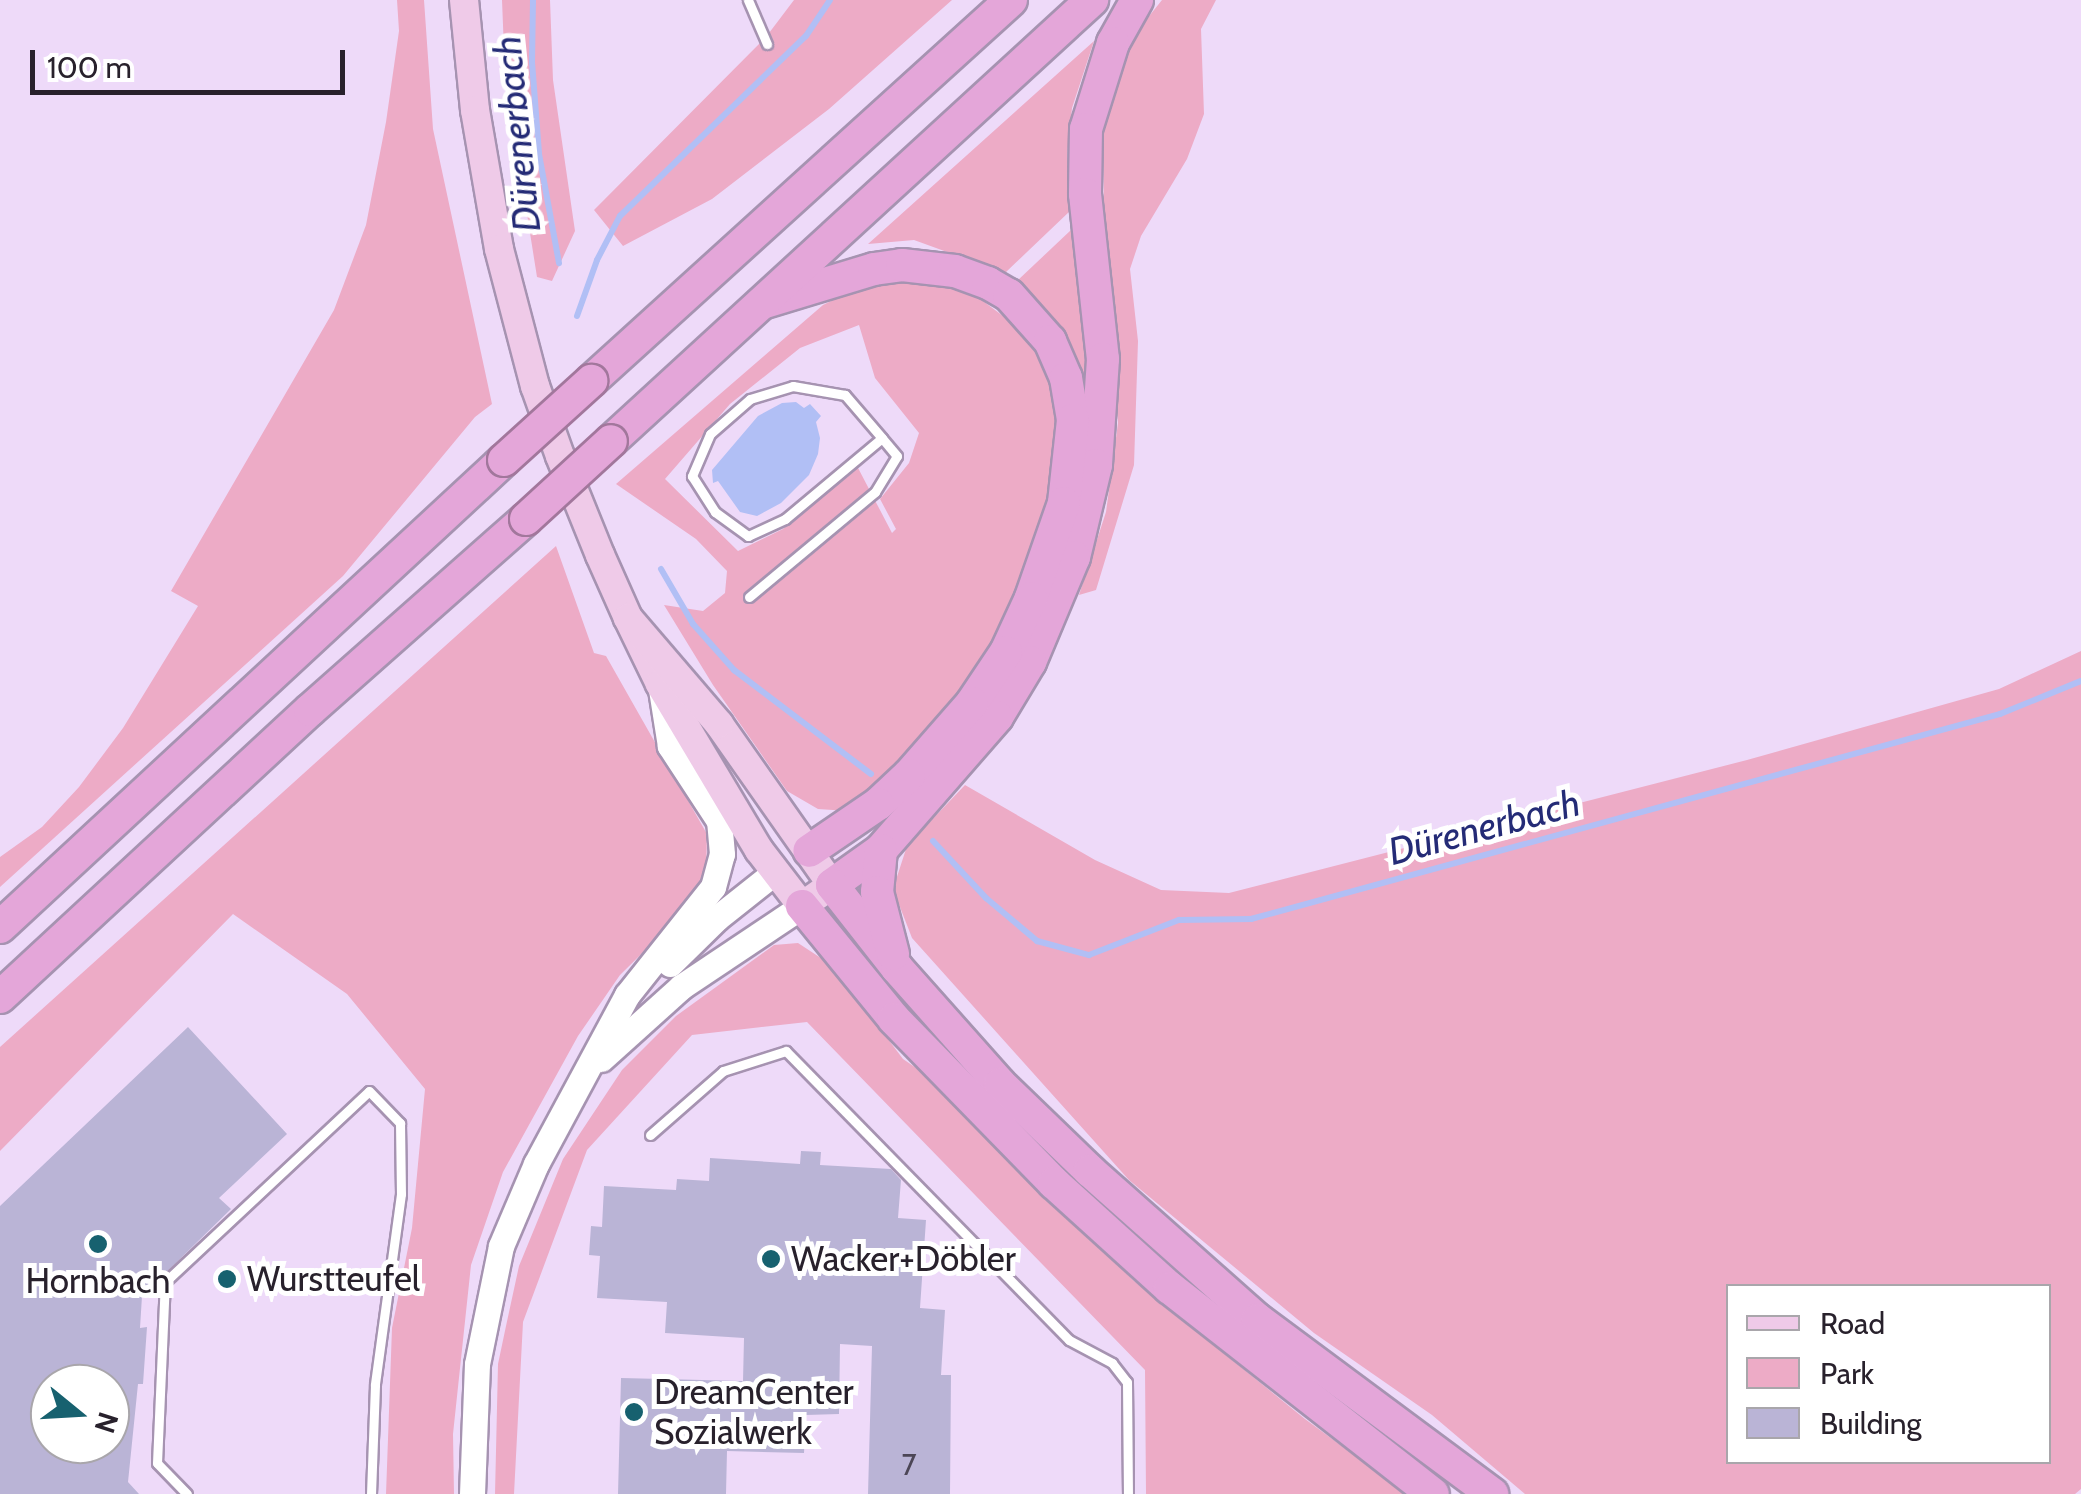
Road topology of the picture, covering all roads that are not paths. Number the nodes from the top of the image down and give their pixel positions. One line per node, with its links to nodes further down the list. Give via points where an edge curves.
1 (464, 0): 12 (main road, via 486,180 517,322 560,456)
2 (748, 0): 7 (lane)
3 (979, 0): 8 (highway)
4 (1012, 0): 8 (highway)
5 (1092, 0): 9 (highway)
6 (1137, 0): 14 (highway, via 1097,83 1086,129 1102,412 1074,557 1030,662 996,718)
7 (767, 44)
8 (940, 64): 19 (highway, bridge)
9 (762, 304): 15 (highway, via 860,273 930,266 999,289 1050,341 1068,392 1072,462 1050,548 1006,652 972,703 878,804); 21 (highway, bridge)
10 (882, 438): 10 (lane, via 844,395 793,386 750,399 710,434 692,476 715,512 748,536 785,519); 11 (lane, via 896,456 875,492)
11 (749, 597)
12 (628, 618): 13 (main road); 15 (main road, via 719,724)
13 (660, 684): 16 (main road); 22 (main road, via 670,746 718,820 722,854 713,888 627,995)
14 (881, 850): 17 (highway); 20 (highway, via 878,892)
15 (809, 852): 16 (main road); 17 (main road)
16 (775, 872): 18 (main road); 22 (main road, via 657,976)
17 (832, 885): 18 (main road); 20 (highway)
18 (802, 906): 23 (main road, via 682,987); 29 (highway, via 894,1019 1054,1183 1170,1288)
19 (0, 927)
20 (897, 968): 30 (highway, via 1000,1084 1230,1296)
21 (0, 997)
22 (602, 1044): 23 (main road)
23 (586, 1072): 25 (main road, via 501,1246 478,1364)
24 (650, 1135): 28 (lane, via 724,1071 786,1051 1069,1340 1112,1363 1127,1382)
25 (472, 1492)
26 (187, 1494): 27 (lane, via 157,1462 165,1282 370,1092 400,1123 401,1194 374,1386)
27 (371, 1494)
28 (1128, 1494)
29 (1434, 1494)
30 (1492, 1494)

